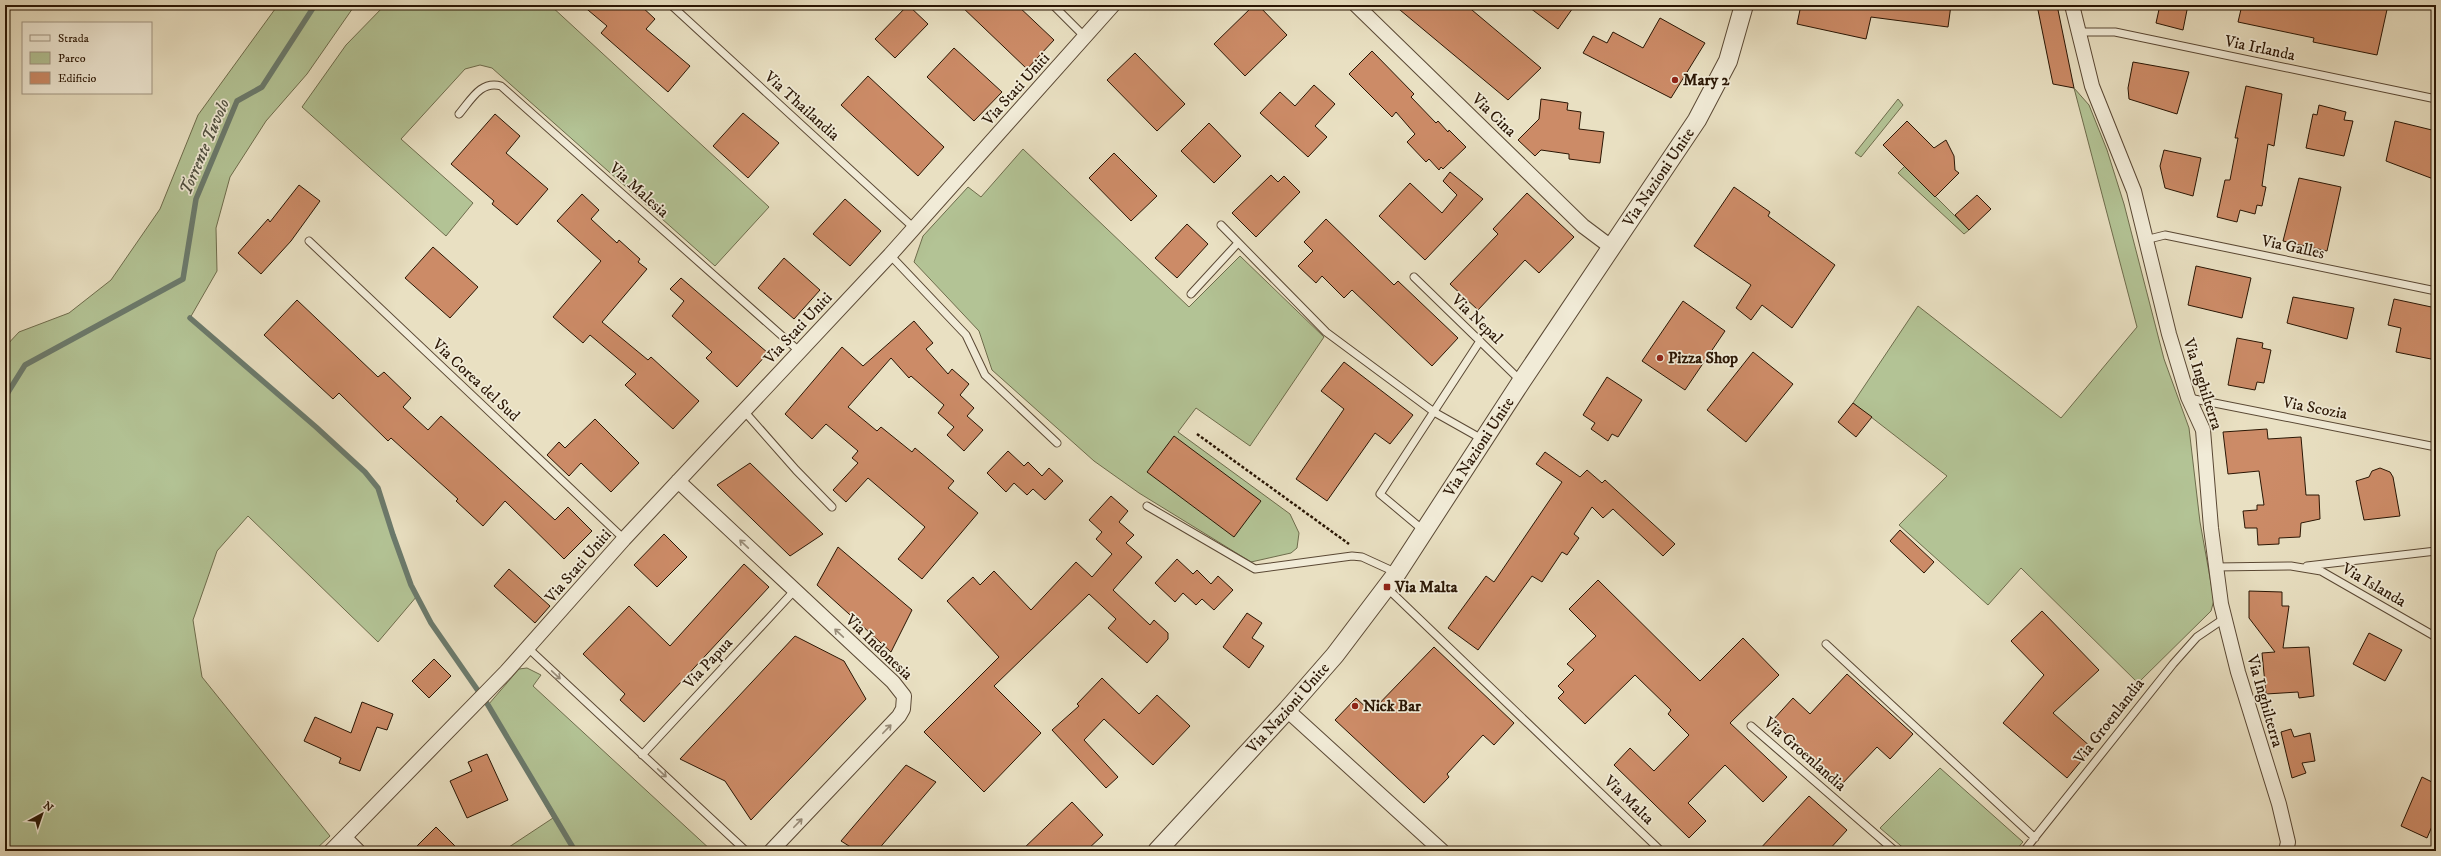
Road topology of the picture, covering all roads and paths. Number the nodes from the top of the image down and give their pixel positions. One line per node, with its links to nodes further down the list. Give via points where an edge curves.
1 (671, 5): 12 (lane, Via Thailandia)
2 (1052, 5): 8 (lane)
3 (1113, 5): 8 (street, Via Stati Uniti)
4 (1356, 5): 16 (street, Via Cina, via 1583,226)
5 (1744, 5): 16 (street, Via Nazioni Unite, via 1728,61 1697,120)
6 (2072, 5): 7 (street, Via Inghilterra)
7 (2076, 32): 9 (lane, Via Irlanda, via 2115,32); 13 (street, Via Inghilterra, via 2092,86 2134,191)
8 (1085, 37): 12 (street, Via Stati Uniti)
9 (2436, 99)
10 (459, 114): 22 (lane, Via Malesia, via 483,87 492,84 501,86)
11 (1221, 224): 15 (lane)
12 (914, 228): 17 (street, Via Stati Uniti)
13 (2144, 240): 19 (lane, Via Galles, via 2165,234); 24 (street, Via Inghilterra)
14 (309, 241): 35 (lane, Via Corea del Sud)
15 (1238, 243): 20 (lane); 26 (lane, via 1326,332)
16 (1610, 247): 23 (street, Via Nazioni Unite)
17 (890, 255): 22 (street, Via Stati Uniti); 29 (lane, via 966,335 985,375)
18 (1414, 276): 21 (lane, Via Nepal)
19 (2436, 290)
20 (1191, 294)
21 (1480, 341): 23 (lane, Via Nepal); 26 (lane)
22 (799, 351): 25 (street, Via Stati Uniti)
23 (1521, 382): 28 (street, Via Nazioni Unite)
24 (2188, 398): 30 (lane, Via Scozia); 39 (street, Via Inghilterra, via 2203,430)
25 (744, 411): 31 (street, Via Stati Uniti); 33 (lane)
26 (1434, 412): 28 (lane); 34 (lane, via 1380,494)
27 (1197, 434): 37 (path)
28 (1484, 440): 34 (street, Via Nazioni Unite)
29 (1057, 443)
30 (2436, 447)
31 (678, 481): 35 (street, Via Stati Uniti); 41 (street, Via Indonesia, one-way to 31)
32 (1147, 506): 37 (lane, Via Malta, via 1255,569 1352,556)
33 (832, 507)
34 (1423, 530): 40 (street, Via Nazioni Unite)
35 (624, 539): 45 (street, Via Stati Uniti)
36 (2436, 551): 38 (lane, Via Islanda, via 2337,564)
37 (1374, 562): 40 (lane, Via Malta)
38 (2295, 566): 39 (lane, Via Islanda); 43 (lane, Via Islanda, via 2321,571)
39 (2216, 567): 42 (street, Via Inghilterra)
40 (1392, 580): 46 (street, Via Nazioni Unite, via 1335,655); 57 (lane, Via Malta)
41 (794, 591): 48 (lane, Via Papua); 54 (street, Via Indonesia, one-way to 41, via 894,722 905,703 904,696 893,682)
42 (2225, 618): 50 (lane, Via Groenlandia, via 2197,637 2173,664); 60 (street, Via Inghilterra, via 2238,672 2279,804 2288,842)
43 (2436, 637)
44 (1826, 644): 50 (lane)
45 (528, 648): 48 (lane, one-way to 48); 49 (street, Via Stati Uniti)
46 (1287, 710): 55 (street, Via Nazioni Unite); 56 (street)
47 (1751, 726): 58 (lane, Via Groenlandia)
48 (642, 755): 53 (lane, one-way to 53)
49 (345, 838): 51 (street); 52 (street)
50 (2035, 838): 59 (lane, Via Groenlandia)
51 (330, 851)
52 (358, 851)
53 (746, 851)
54 (771, 851)
55 (1157, 851)
56 (1442, 851)
57 (1661, 851)
58 (1895, 851)
59 (2024, 851)
60 (2286, 851)

